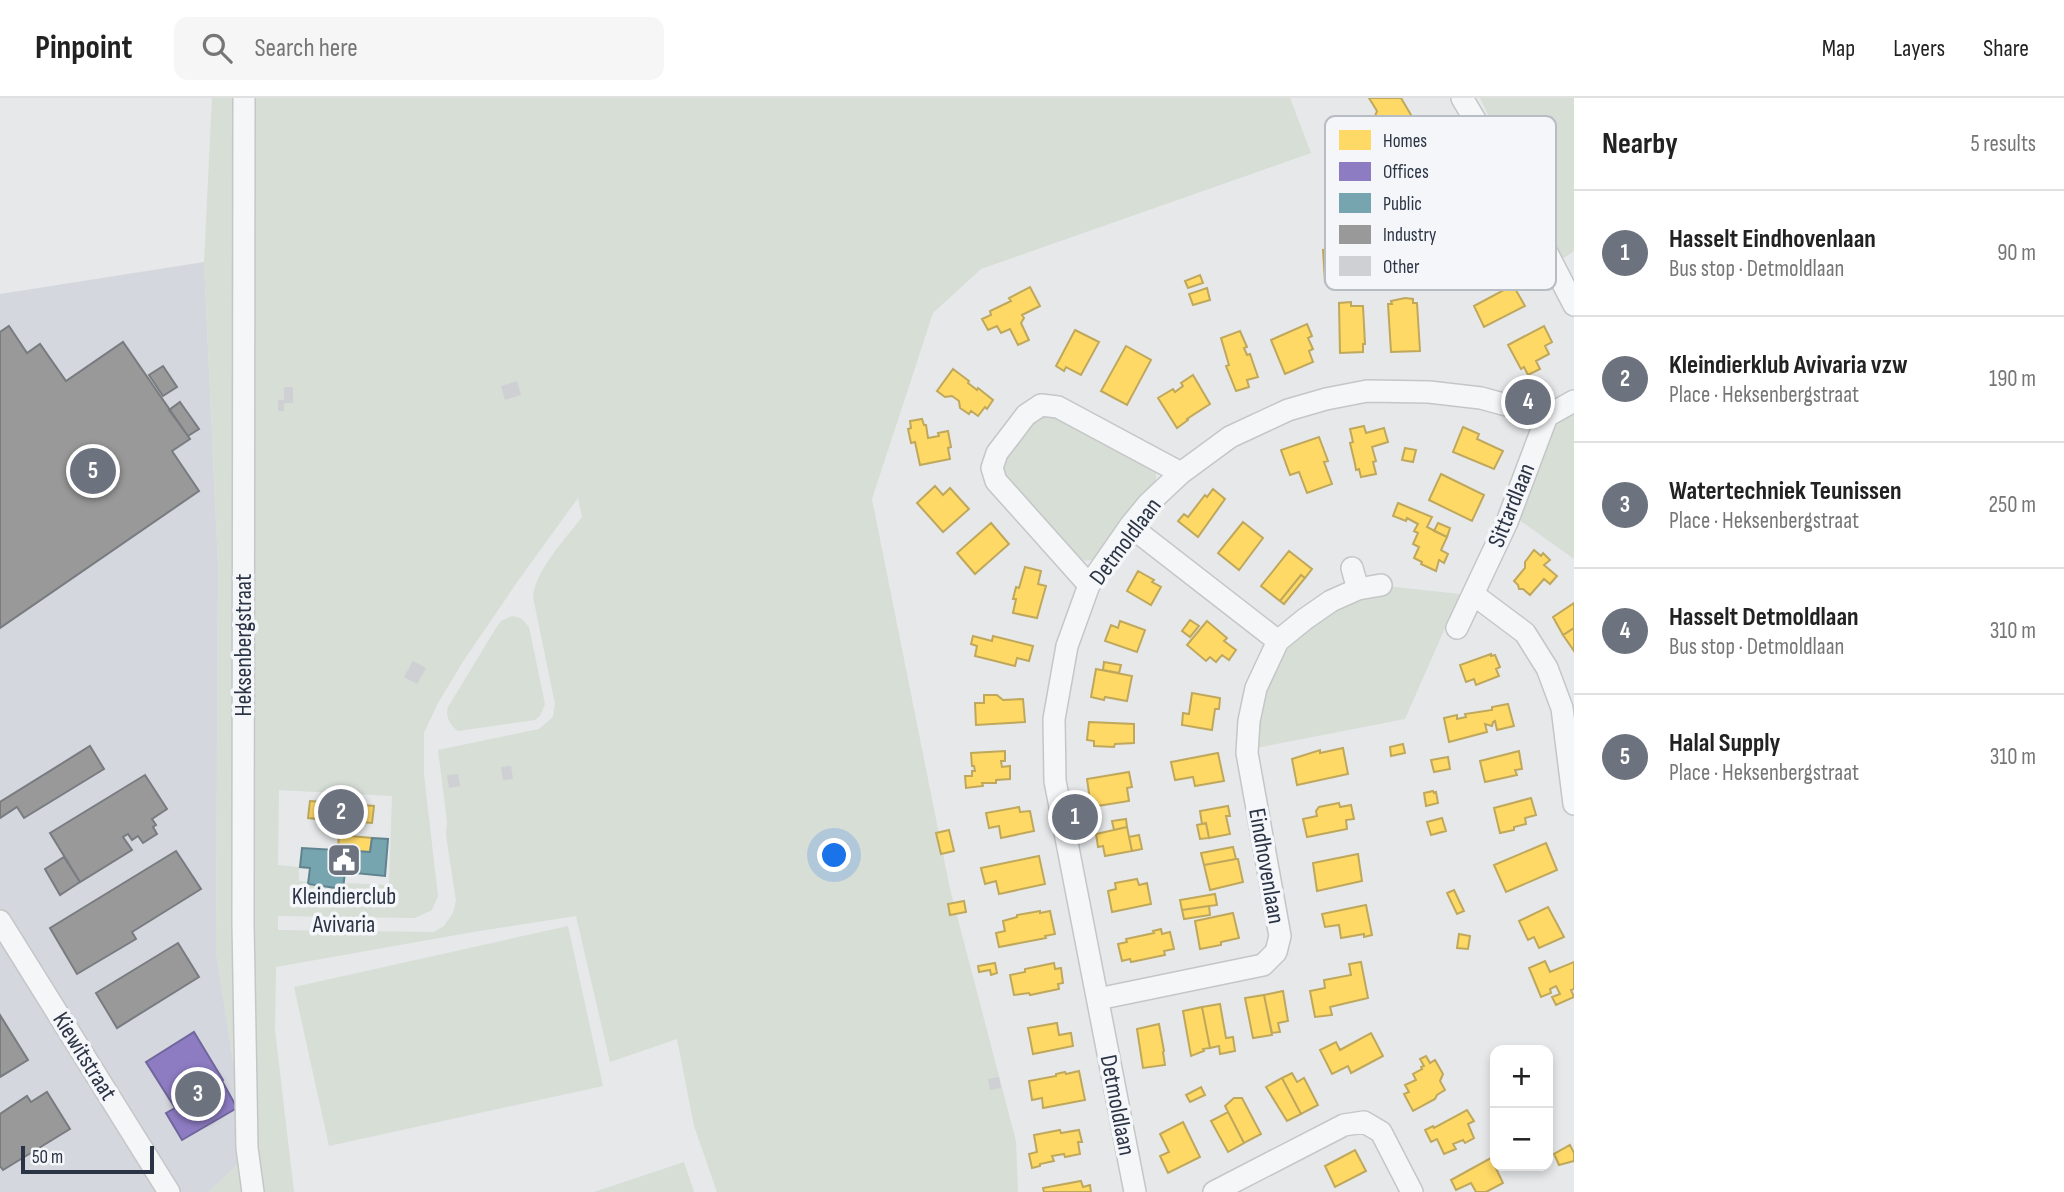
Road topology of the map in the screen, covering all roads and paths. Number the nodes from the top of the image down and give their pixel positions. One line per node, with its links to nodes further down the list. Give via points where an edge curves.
1 (244, 98): 21 (street, Heksenbergstraat, via 243,923 247,1148)
2 (1462, 98): 3 (street)
3 (1473, 116)
4 (1556, 270): 5 (street)
5 (1574, 305)
6 (1574, 401): 7 (street)
7 (1546, 416): 8 (street, Detmoldlaan, via 1481,398 1367,391 1288,411 1230,437); 14 (street, Sittardlaan, via 1507,522)
8 (1181, 473): 9 (street, Detmoldlaan); 11 (street, via 1058,407 1041,405 1026,415 997,453 992,468 996,481)
9 (1130, 526): 11 (street, Detmoldlaan); 16 (street)
10 (1352, 568): 13 (street)
11 (1089, 585): 19 (street, Detmoldlaan, via 1067,646 1054,719 1054,756)
12 (1381, 585): 13 (street, Eindhovenlaan)
13 (1358, 589): 16 (street, Eindhovenlaan, via 1331,601)
14 (1473, 593): 15 (street, Sittardlaan); 17 (street, via 1525,634 1547,668 1562,708)
15 (1457, 628)
16 (1278, 641): 19 (street, Eindhovenlaan, via 1256,688 1247,753 1280,936 1276,952 1263,965)
17 (1574, 804)
18 (0, 921): 20 (street, Kiewitstraat)
19 (1098, 999): 22 (street, Detmoldlaan)
20 (169, 1192)
21 (253, 1192)
22 (1135, 1192)
23 (1214, 1192): 24 (street, via 1344,1125 1364,1122 1381,1132)
24 (1412, 1192)

